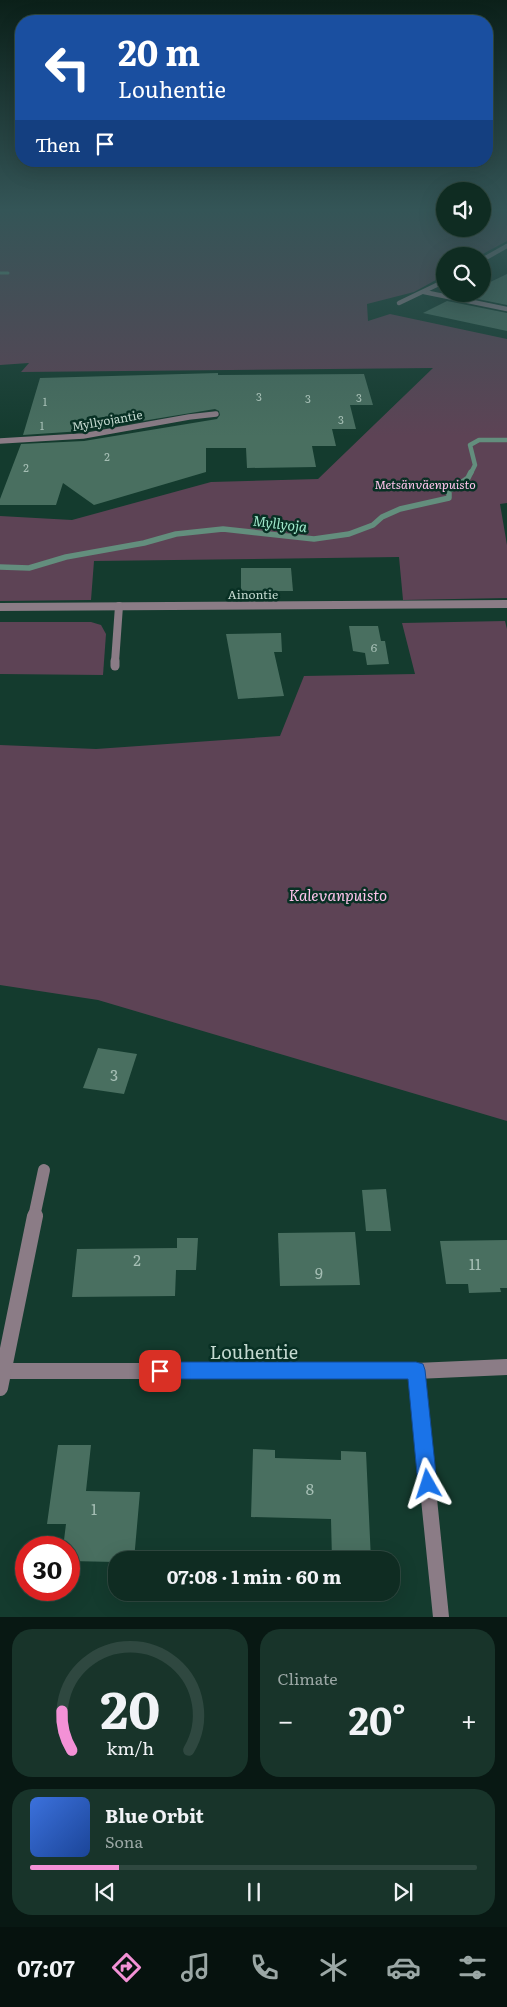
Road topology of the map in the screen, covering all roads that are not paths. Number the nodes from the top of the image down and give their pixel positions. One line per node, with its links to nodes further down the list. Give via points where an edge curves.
1 (436, 286): 2 (street)
2 (424, 292): 3 (street); 4 (street)
3 (399, 303)
4 (506, 308)
5 (216, 414): 6 (street, Myllyojantie, via 188,416 75,437)
6 (0, 441)
7 (507, 604): 8 (street, Ainontie)
8 (119, 606): 9 (street, Ainontie); 10 (street)
9 (0, 607)
10 (116, 666)
11 (44, 1170): 14 (street)
12 (507, 1367): 13 (street, Louhentie)
13 (416, 1370): 14 (street, Louhentie); 16 (street)
14 (1, 1371): 15 (street)
15 (0, 1388)
16 (441, 1617)

